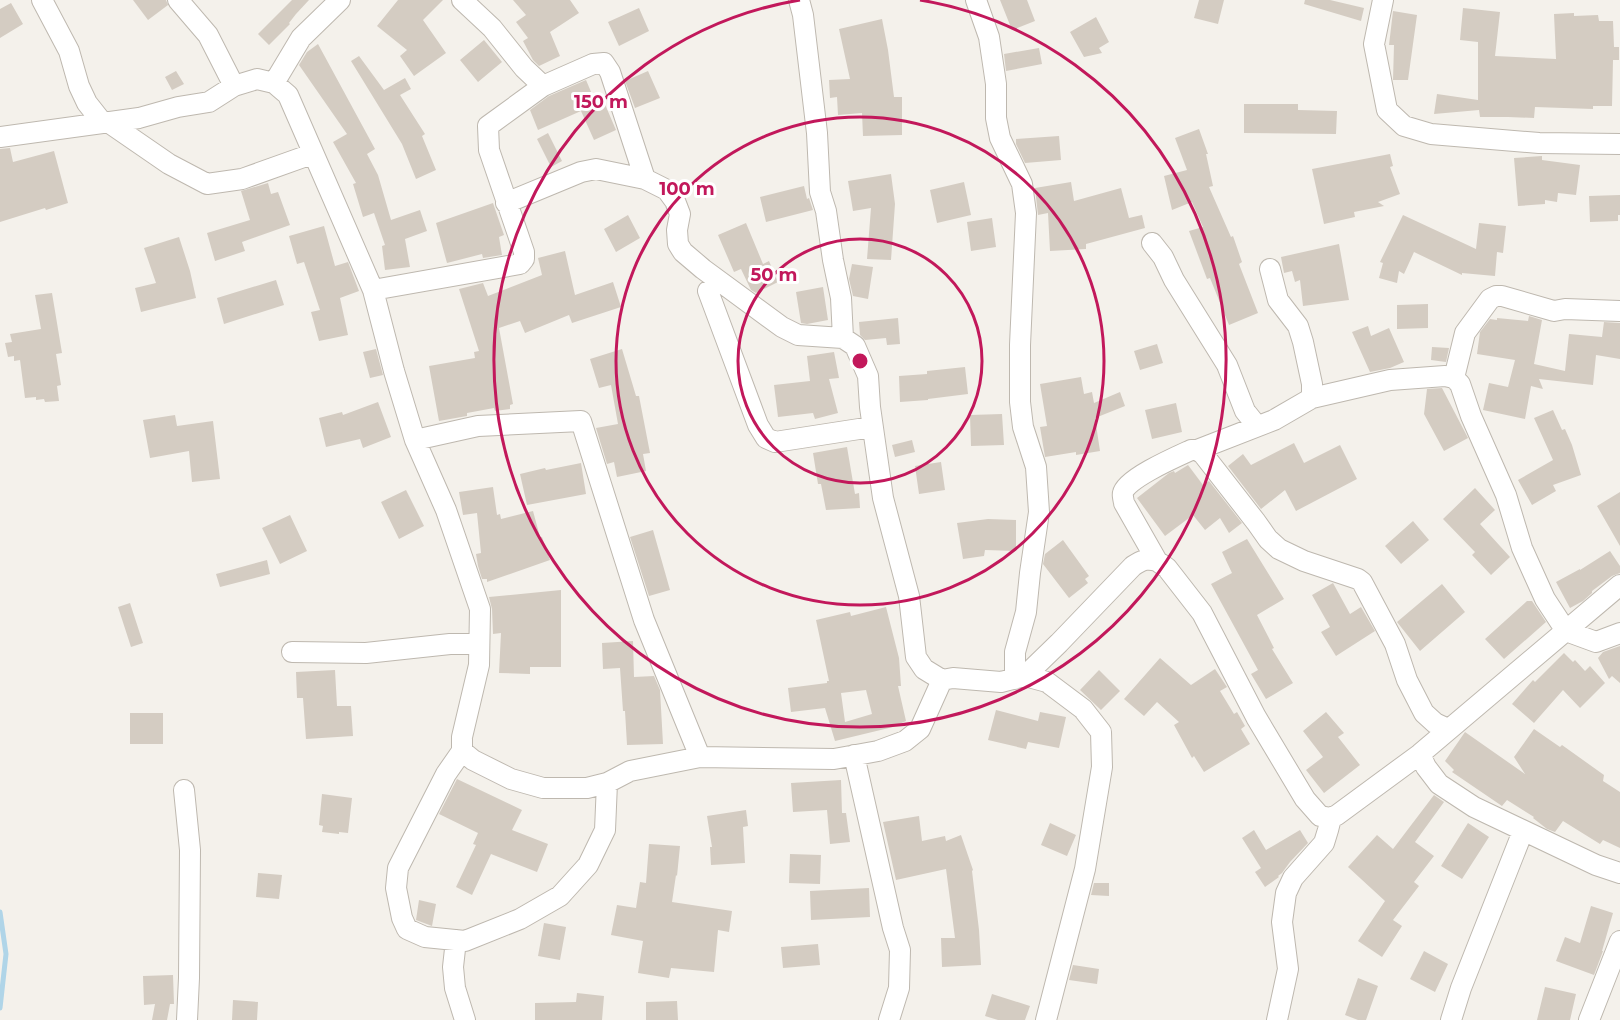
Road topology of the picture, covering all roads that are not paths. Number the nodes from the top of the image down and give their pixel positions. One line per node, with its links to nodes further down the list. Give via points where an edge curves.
1 (42, 0): 11 (street, via 69,51 87,103)
2 (178, 0): 9 (street, via 208,35)
3 (340, 0): 8 (street, via 301,38)
4 (462, 0): 10 (street)
5 (799, 0): 22 (street, via 818,133 820,192 841,298)
6 (976, 0): 35 (street, via 989,37 1000,138 1022,184 1026,213 1020,402 1023,427 1036,467 1039,512 1026,612 1015,652)
7 (1383, 0): 13 (street, via 1374,44 1387,110 1404,126 1431,134 1539,143)
8 (274, 83): 9 (street, via 256,79); 14 (street, via 288,96)
9 (234, 86): 11 (street, via 209,102)
10 (543, 86): 15 (street, via 604,63); 16 (street, via 488,126 489,150)
11 (105, 122): 12 (street); 14 (street, via 207,184 242,179)
12 (0, 137)
13 (1620, 144)
14 (312, 154): 19 (street)
15 (645, 179): 16 (street, via 596,169); 22 (street, via 667,190 675,201 680,214 678,244 703,269 798,335)
16 (506, 202): 19 (street, via 524,252 520,264)
17 (1152, 243): 25 (street, via 1227,365 1245,411)
18 (1270, 269): 24 (street, via 1278,300 1298,326 1304,342)
19 (373, 290): 27 (street)
20 (708, 291): 26 (street, via 766,438 775,442)
21 (1620, 311): 23 (street, via 1554,311 1502,296 1490,298 1465,333)
22 (843, 338): 26 (street, via 855,346 868,376)
23 (1454, 378): 24 (street, via 1390,380); 31 (street, via 1460,384 1506,495 1522,548 1545,599)
24 (1312, 398): 25 (street)
25 (1257, 426): 28 (street)
26 (872, 427): 36 (street, via 883,498 909,596 915,657 924,669)
27 (415, 440): 33 (street, via 446,510 480,609); 41 (street, via 478,426 581,421 644,620)
28 (1197, 450): 29 (street, via 1155,466 1122,494); 37 (street, via 1279,549 1362,582 1395,644 1424,713)
29 (1157, 561): 35 (street, via 1149,559 1133,566 1059,643); 44 (street, via 1202,613 1305,800 1320,816)
30 (1620, 585): 31 (street)
31 (1566, 631): 32 (street, via 1596,642); 37 (street)
32 (1620, 633)
33 (479, 644): 34 (street, via 366,653); 38 (street, via 479,665)
34 (292, 652)
35 (1020, 677): 36 (street, via 1001,682); 52 (street, via 1047,682 1083,709 1101,732 1102,767 1085,869)
36 (942, 680): 40 (street, via 920,729 905,741)
37 (1448, 729): 39 (street)
38 (462, 751): 42 (street, via 511,779 543,788 587,788); 47 (street, via 398,868 396,888 407,929 425,937)
39 (1420, 754): 44 (street); 45 (street, via 1439,784)
40 (854, 755): 41 (street, via 834,759); 51 (street, via 900,950 899,988)
41 (700, 757): 42 (street, via 630,771)
42 (607, 783): 47 (street, via 605,830 588,865 560,896 520,920 465,941)
43 (184, 790): 49 (street, via 190,849)
44 (1330, 818): 53 (street, via 1324,843 1293,878 1286,893 1282,922 1288,969)
45 (1523, 831): 46 (street); 54 (street)
46 (1620, 873)
47 (456, 940): 50 (street, via 455,988)
48 (1620, 941): 55 (street)
49 (186, 1020)
50 (465, 1020)
51 (889, 1020)
52 (1046, 1020)
53 (1277, 1020)
54 (1451, 1020)
55 (1589, 1020)

